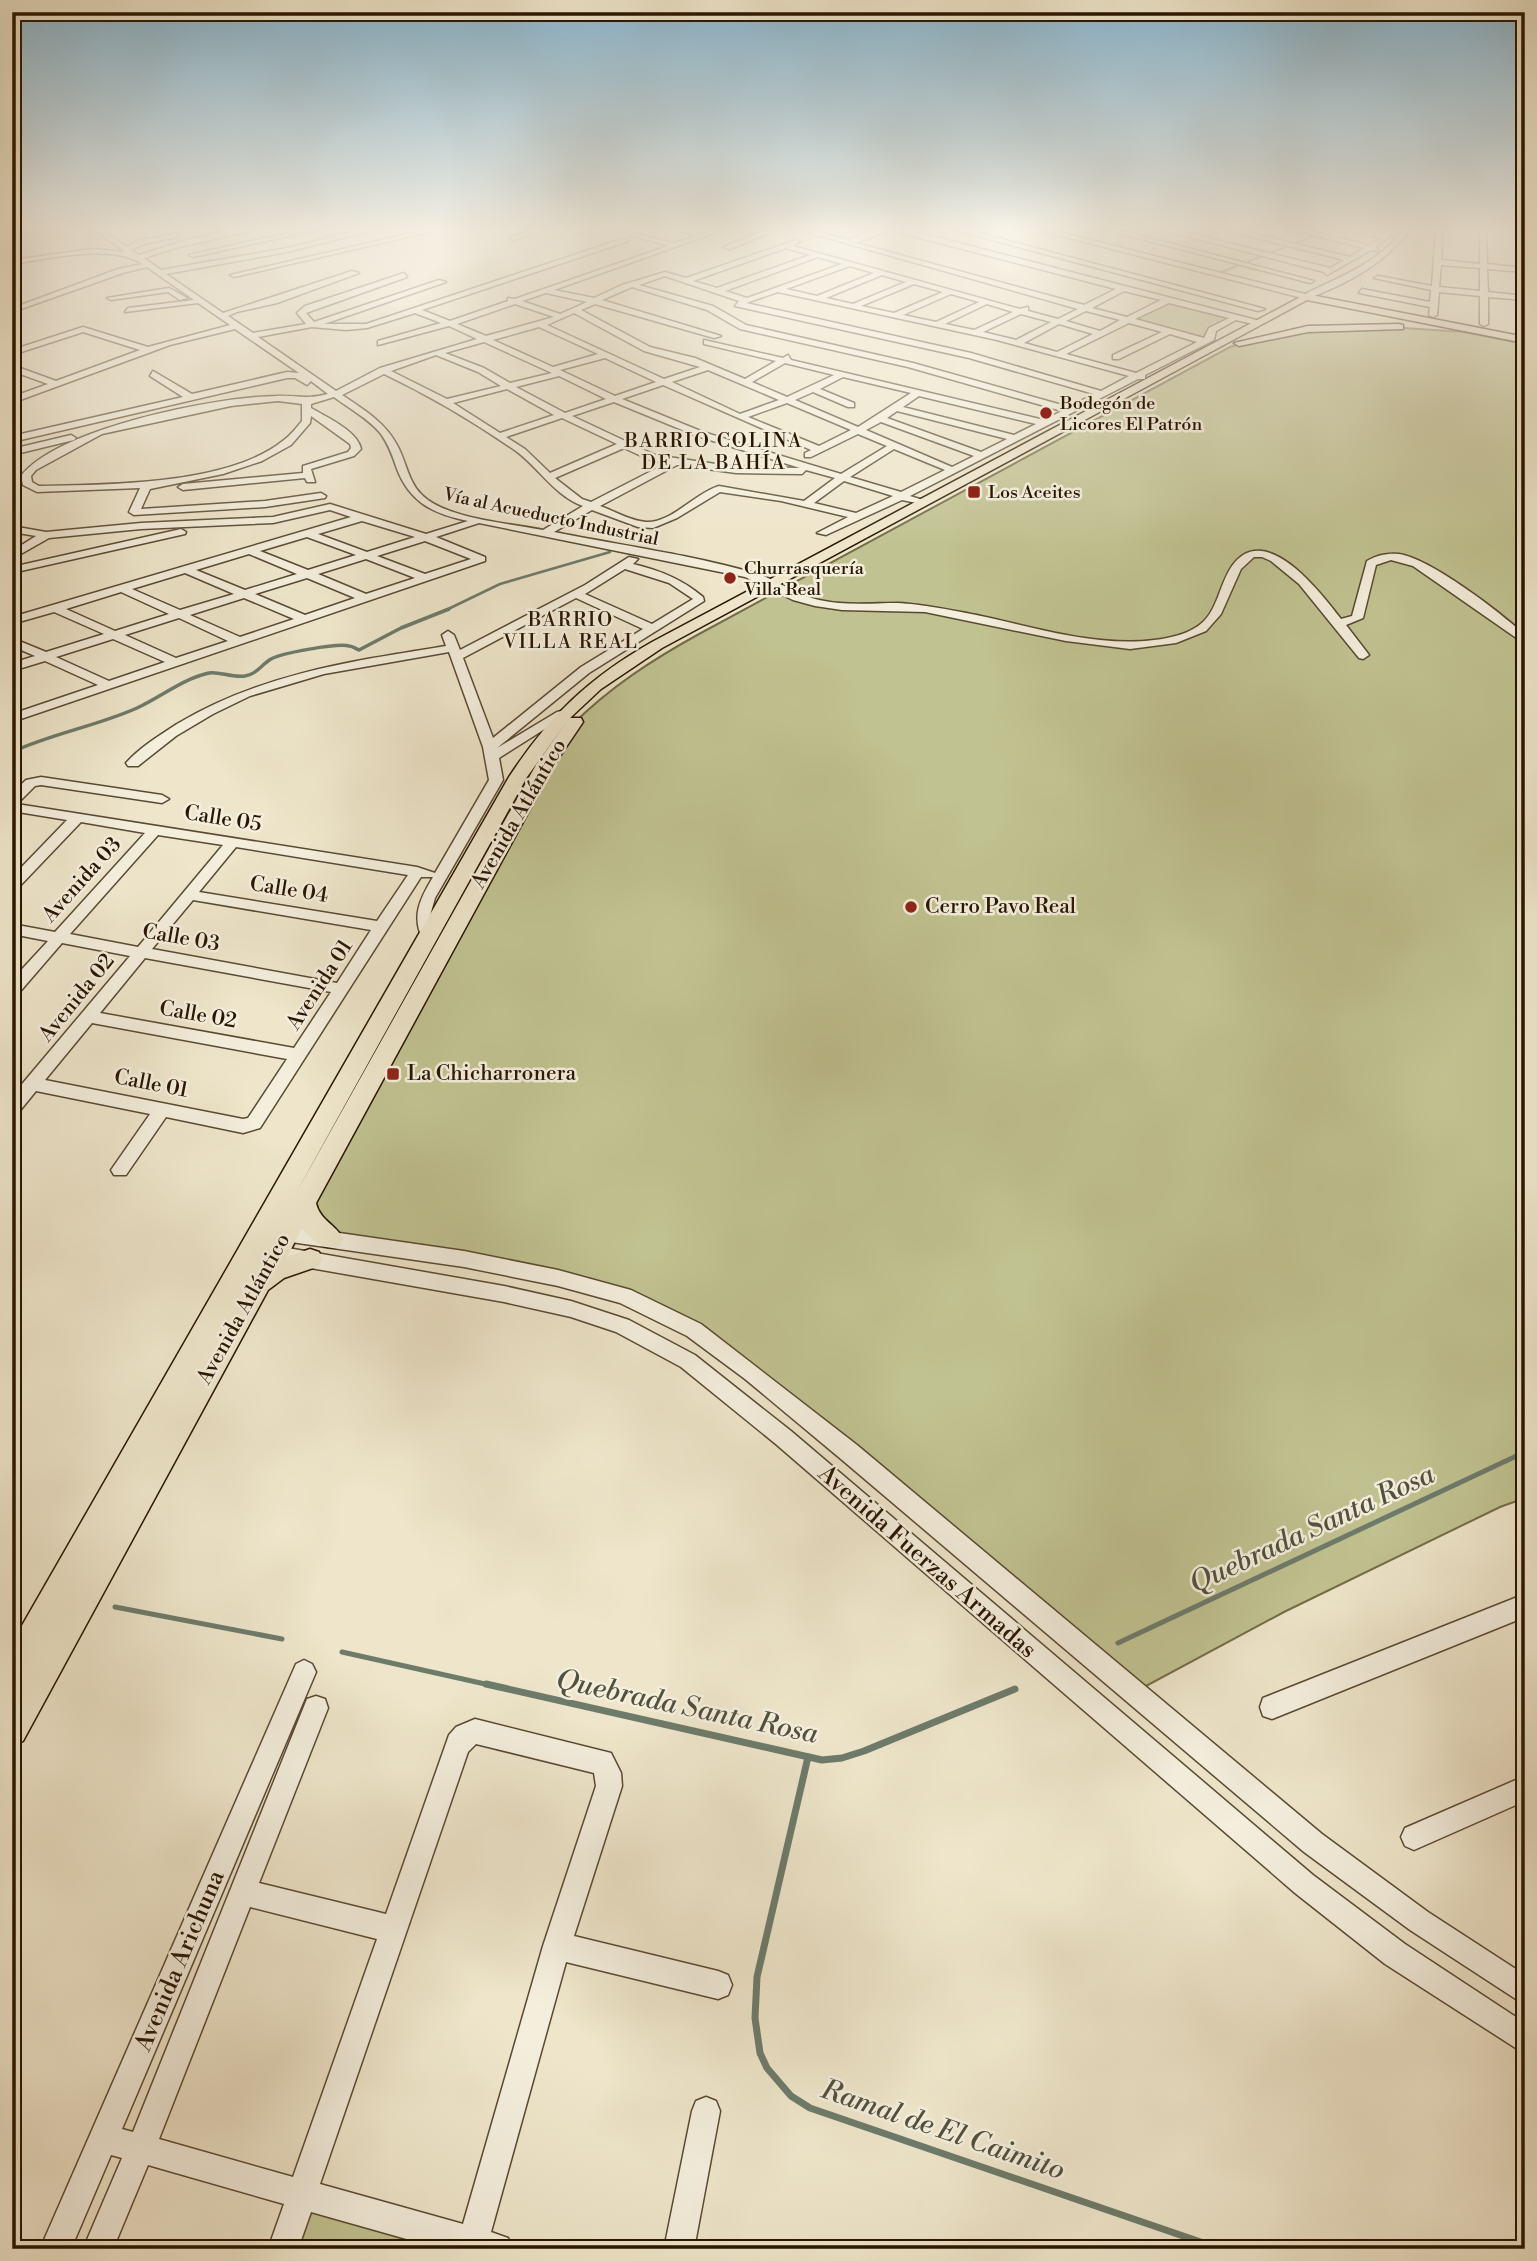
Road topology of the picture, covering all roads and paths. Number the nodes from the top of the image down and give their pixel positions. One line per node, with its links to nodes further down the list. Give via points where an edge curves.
1 (70, 334): 42 (street)
2 (97, 334): 39 (street)
3 (200, 334): 39 (street)
4 (249, 334): 26 (street, Vía al Acueducto Industrial)
5 (266, 334): 26 (street)
6 (415, 334): 33 (street)
7 (477, 334): 28 (street)
8 (506, 334): 28 (street)
9 (559, 334): 45 (street)
10 (618, 334): 47 (street, via 647,349)
11 (707, 334): 27 (street)
12 (724, 334): 27 (street)
13 (773, 334): 34 (street)
14 (879, 334): 43 (street)
15 (977, 334): 30 (street)
16 (1036, 334): 35 (street)
17 (1099, 334): 44 (street)
18 (1165, 334): 48 (street)
19 (1178, 334): 31 (street)
20 (1212, 334): 31 (street)
21 (1221, 334): 60 (main road, Avenida Atlántico)
22 (1250, 334): 37 (main road, Avenida Atlántico)
23 (1280, 334): 37 (main road)
24 (1473, 334): 32 (main road)
25 (1484, 334): 32 (main road)
26 (253, 336): 66 (street, Vía al Acueducto Industrial)
27 (718, 337): 49 (street, via 705,344)
28 (487, 338): 41 (street); 56 (street)
29 (822, 338): 34 (street)
30 (998, 338): 35 (street); 36 (street)
31 (1203, 341): 60 (street)
32 (1525, 342)
33 (381, 343)
34 (812, 343): 38 (street); 50 (street)
35 (1017, 343): 44 (street)
36 (989, 344)
37 (1230, 347): 127 (main road, Avenida Atlántico)
38 (802, 349)
39 (149, 350): 64 (street)
40 (692, 351): 47 (street)
41 (436, 352): 55 (street); 65 (street)
42 (12, 353)
43 (976, 353): 54 (street); 70 (street)
44 (1059, 354): 60 (street)
45 (606, 355): 56 (street); 61 (street)
46 (792, 355): 49 (street)
47 (681, 357): 51 (street)
48 (1116, 357)
49 (782, 361): 59 (street); 63 (street)
50 (894, 362): 53 (street); 54 (street)
51 (707, 367): 61 (street); 63 (street)
52 (12, 368): 64 (street)
53 (885, 368)
54 (954, 368): 68 (street); 79 (street)
55 (383, 370): 69 (street); 75 (street)
56 (555, 372): 65 (street); 72 (street)
57 (153, 374): 71 (street)
58 (875, 374): 62 (street)
59 (841, 375): 62 (street); 67 (street)
60 (1144, 378): 70 (street); 106 (main road, Avenida Atlántico)
61 (663, 381): 72 (street); 81 (street)
62 (865, 381): 68 (street)
63 (745, 383): 74 (street)
64 (56, 384): 73 (street)
65 (508, 385): 75 (street); 80 (street)
66 (327, 387): 69 (street, Vía al Acueducto Industrial); 71 (street, via 310,385 291,374)
67 (813, 389): 74 (street); 77 (street)
68 (918, 393): 78 (street); 83 (street)
69 (337, 394): 76 (street); 110 (street, Vía al Acueducto Industrial, via 390,437 416,498 438,511)
70 (1102, 394): 79 (street)
71 (190, 397): 88 (street)
72 (612, 398): 80 (street); 95 (street, via 687,429)
73 (12, 400)
74 (787, 401): 81 (street); 84 (street)
75 (446, 402): 86 (street)
76 (306, 405): 85 (street, via 278,398 231,403); 99 (street, via 355,443 356,449 306,468); 102 (street, via 304,427 267,455 225,470)
77 (851, 405)
78 (895, 408): 82 (street); 87 (street)
79 (1070, 410): 83 (street)
80 (563, 415): 86 (street); 89 (street)
81 (740, 417): 91 (street)
82 (881, 419): 84 (street); 93 (street)
83 (1045, 423): 87 (street)
84 (855, 430): 90 (street); 91 (street)
85 (99, 432): 92 (street); 102 (street, via 33,468 26,476 27,483 37,489)
86 (500, 436): 100 (street)
87 (1016, 438): 93 (street)
88 (12, 439)
89 (623, 445): 94 (street); 100 (street)
90 (893, 446): 97 (street); 101 (street)
91 (818, 449): 95 (street)
92 (12, 452)
93 (981, 456): 97 (street)
94 (674, 463): 98 (street); 107 (street)
95 (794, 463): 96 (street); 98 (street)
96 (817, 470): 98 (street); 101 (street)
97 (952, 470): 103 (street)
98 (786, 471)
99 (308, 475): 102 (street, via 208,487); 104 (street)
100 (549, 477): 107 (street)
101 (842, 477): 103 (street); 105 (street)
102 (146, 486): 104 (street, via 134,512)
103 (902, 496): 106 (street); 109 (street)
104 (323, 502): 108 (street); 111 (street, via 281,519)
105 (807, 503): 107 (street, via 716,489 650,526); 109 (street)
106 (922, 503): 127 (main road, Avenida Atlántico)
107 (591, 506): 115 (street)
108 (363, 517): 113 (street); 117 (street)
109 (859, 517): 114 (street)
110 (477, 521): 115 (street, Vía al Acueducto Industrial); 117 (street)
111 (215, 523): 116 (street); 124 (street)
112 (12, 529): 116 (street)
113 (307, 533): 118 (street); 121 (street)
114 (822, 533)
115 (544, 534): 119 (street, Vía al Acueducto Industrial)
116 (46, 535): 120 (street)
117 (425, 537): 121 (street); 126 (street, via 481,559)
118 (249, 550): 123 (street); 125 (street)
119 (642, 553): 122 (street); 127 (street, Vía al Acueducto Industrial, via 747,573)
120 (12, 556)
121 (366, 556): 125 (street); 126 (street)
122 (624, 565): 130 (street); 137 (street, via 668,578 699,598)
123 (185, 569): 128 (street); 129 (street)
124 (12, 570)
125 (306, 574): 129 (street); 131 (street)
126 (428, 579): 131 (street)
127 (778, 586): 136 (street, Vía al Acueducto Industrial, via 823,605 919,608 1092,642 1138,645 1202,628 1214,616 1242,560 1257,553 1284,564); 149 (main road, Avenida Atlántico, via 632,659); 178 (main road, Avenida Atlántico, via 639,669 571,726)
128 (121, 588): 132 (street); 133 (street)
129 (246, 593): 133 (street); 134 (street)
130 (576, 594): 137 (street); 143 (street)
131 (368, 599): 134 (street)
132 (55, 608): 135 (street); 138 (street)
133 (181, 614): 138 (street); 142 (street)
134 (307, 620): 142 (street)
135 (12, 621)
136 (1339, 623): 140 (street, via 1357,618 1371,564 1395,557 1423,567); 144 (street, Vía al Acueducto Industrial)
137 (652, 629): 151 (street, via 569,681)
138 (115, 634): 145 (street); 146 (street)
139 (448, 635): 143 (street)
140 (1525, 641)
141 (12, 642): 145 (street)
142 (241, 642): 146 (street)
143 (455, 653): 151 (street); 152 (street, via 318,671 261,687 181,725)
144 (1363, 654)
145 (44, 657): 147 (street); 148 (street)
146 (176, 663): 148 (street)
147 (12, 667)
148 (108, 685): 150 (street)
149 (561, 715): 151 (street); 166 (main road, Avenida Atlántico, via 536,747)
150 (12, 718)
151 (492, 751): 163 (street, via 496,780)
152 (133, 763)
153 (162, 799): 154 (street, via 46,781 28,785)
154 (12, 801)
155 (12, 807): 156 (street, Calle 05)
156 (78, 817): 157 (street, Calle 05); 160 (street)
157 (155, 830): 158 (street, Calle 05); 167 (street, Avenida 03)
158 (233, 842): 159 (street, Calle 05); 162 (street, Avenida 02)
159 (423, 873): 161 (street, Avenida 01)
160 (12, 886)
161 (404, 893): 163 (street); 164 (street, Avenida 01)
162 (189, 895): 164 (street, Calle 04); 168 (street, Avenida 02)
163 (428, 898): 166 (street, via 423,916)
164 (382, 927): 169 (street, Avenida 01)
165 (12, 929): 167 (street, Calle 03)
166 (428, 936): 180 (main road, Avenida Atlántico)
167 (58, 939): 168 (street, Calle 03); 170 (street, Avenida 03)
168 (142, 952): 169 (street, Calle 03); 171 (street, Avenida 02)
169 (342, 989): 172 (street, Avenida 01)
170 (12, 990)
171 (89, 1017): 172 (street, Calle 02); 173 (street, Avenida 02)
172 (299, 1055): 176 (street, Avenida 01)
173 (34, 1084): 174 (street, Avenida 02); 175 (street, Calle 01)
174 (12, 1108)
175 (162, 1110): 176 (street, Calle 01, via 243,1126); 177 (street)
176 (257, 1121)
177 (120, 1170)
178 (303, 1200): 179 (main road, via 313,1227); 180 (main road, Avenida Atlántico)
179 (331, 1239): 180 (street, Avenida Fuerzas Armadas); 195 (street, Avenida Fuerzas Armadas, via 580,1283 646,1306 694,1330 849,1452 1313,1843)
180 (268, 1241): 181 (street, Avenida Fuerzas Armadas); 182 (main road, Avenida Atlántico); 185 (main road, Avenida Atlántico)
181 (310, 1259): 182 (main road, via 275,1271); 196 (street, Avenida Fuerzas Armadas, via 571,1309 622,1326 677,1354 802,1454 1304,1884 1395,1954)
182 (257, 1285): 188 (main road, Avenida Atlántico)
183 (1525, 1605): 186 (street)
184 (304, 1672): 198 (street, Avenida Arichuna)
185 (12, 1673)
186 (1272, 1707)
187 (316, 1708): 191 (street)
188 (12, 1730)
189 (1525, 1788): 190 (street)
190 (1414, 1837)
191 (241, 1892): 192 (street); 199 (street)
192 (392, 1929): 193 (street, via 458,1744 475,1731 602,1762 608,1773 608,1786); 200 (street)
193 (557, 1947): 194 (street); 201 (street)
194 (718, 1985)
195 (1525, 1992)
196 (1525, 2040)
197 (706, 2111): 205 (street)
198 (103, 2138): 199 (street); 202 (street, Avenida Arichuna)
199 (141, 2147): 200 (street); 203 (street)
200 (302, 2193): 201 (street); 204 (street)
201 (485, 2245)
202 (55, 2249)
203 (98, 2249)
204 (283, 2249)
205 (679, 2249)

